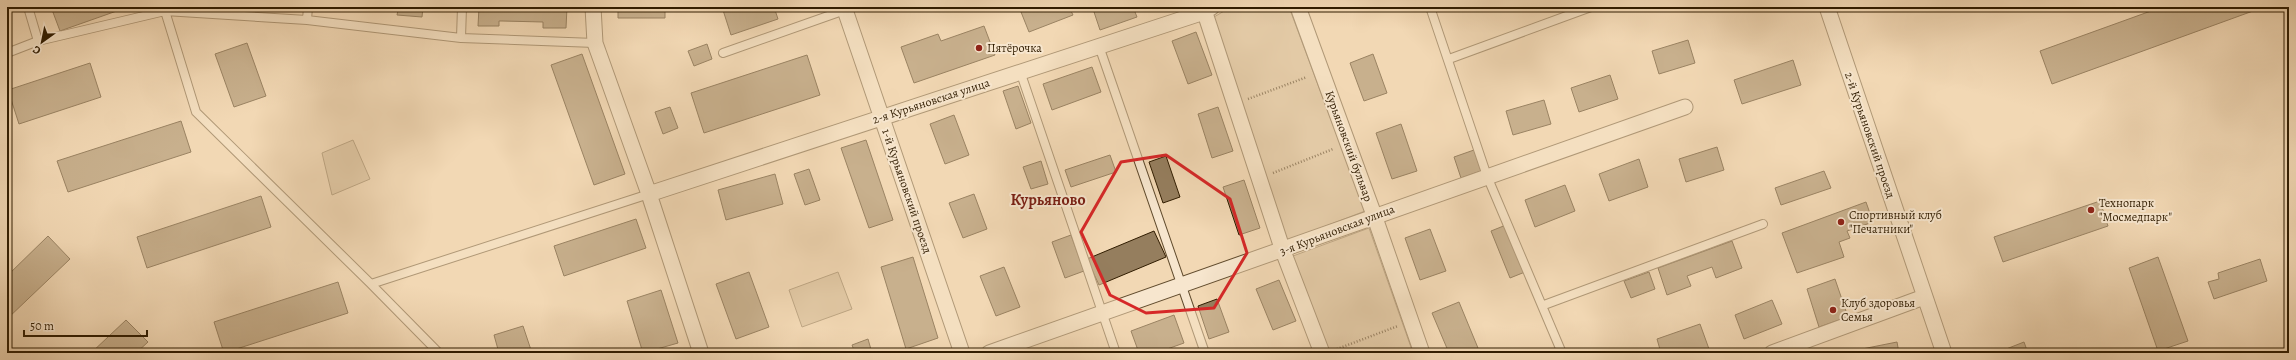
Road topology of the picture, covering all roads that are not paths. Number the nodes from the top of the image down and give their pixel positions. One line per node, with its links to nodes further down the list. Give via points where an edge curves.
1 (28, 7): 14 (lane)
2 (308, 7): 12 (lane)
3 (462, 7): 13 (lane)
4 (593, 7): 15 (street)
5 (1298, 7): 25 (street, Курьяновский бульвар)
6 (1430, 7): 19 (lane)
7 (1591, 7): 19 (lane)
8 (1827, 7): 30 (street, 2-й Курьяновский проезд)
9 (844, 8): 18 (lane); 22 (street, 1-й Курьяновский проезд)
10 (164, 9): 12 (lane); 14 (lane); 28 (lane, via 196,112)
11 (1206, 9): 16 (street, 2-я Курьяновская улица); 27 (street, via 1234,104)
12 (307, 20): 13 (lane)
13 (461, 38): 15 (lane)
14 (38, 41): 17 (lane)
15 (595, 43): 24 (street)
16 (1099, 46): 20 (street, 2-я Курьяновская улица); 29 (lane)
17 (7, 53)
18 (723, 53)
19 (1449, 59): 23 (lane)
20 (1020, 71): 22 (street, 2-я Курьяновская улица); 32 (lane)
21 (1685, 107): 23 (street, 3-я Курьяновская улица)
22 (881, 117): 24 (street, 2-я Курьяновская улица); 36 (street, 1-й Курьяновский проезд)
23 (1487, 176): 25 (street, 3-я Курьяновская улица); 31 (lane)
24 (649, 194): 28 (lane); 35 (street)
25 (1374, 215): 27 (street, 3-я Курьяновская улица); 40 (street, Курьяновский бульвар)
26 (1763, 224): 31 (lane)
27 (1283, 251): 29 (street, 3-я Курьяновская улица); 33 (street)
28 (372, 284): 34 (lane)
29 (1182, 286): 32 (street, 3-я Курьяновская улица); 39 (lane)
30 (1928, 296): 42 (street); 43 (street, 2-й Курьяновский проезд)
31 (1544, 305): 41 (lane)
32 (1102, 314): 37 (street, 3-я Курьяновская улица); 38 (lane)
33 (1328, 352)
34 (439, 353)
35 (701, 353)
36 (962, 353)
37 (989, 353)
38 (1116, 353)
39 (1205, 353)
40 (1422, 353)
41 (1562, 353)
42 (1772, 353)
43 (1944, 353)

